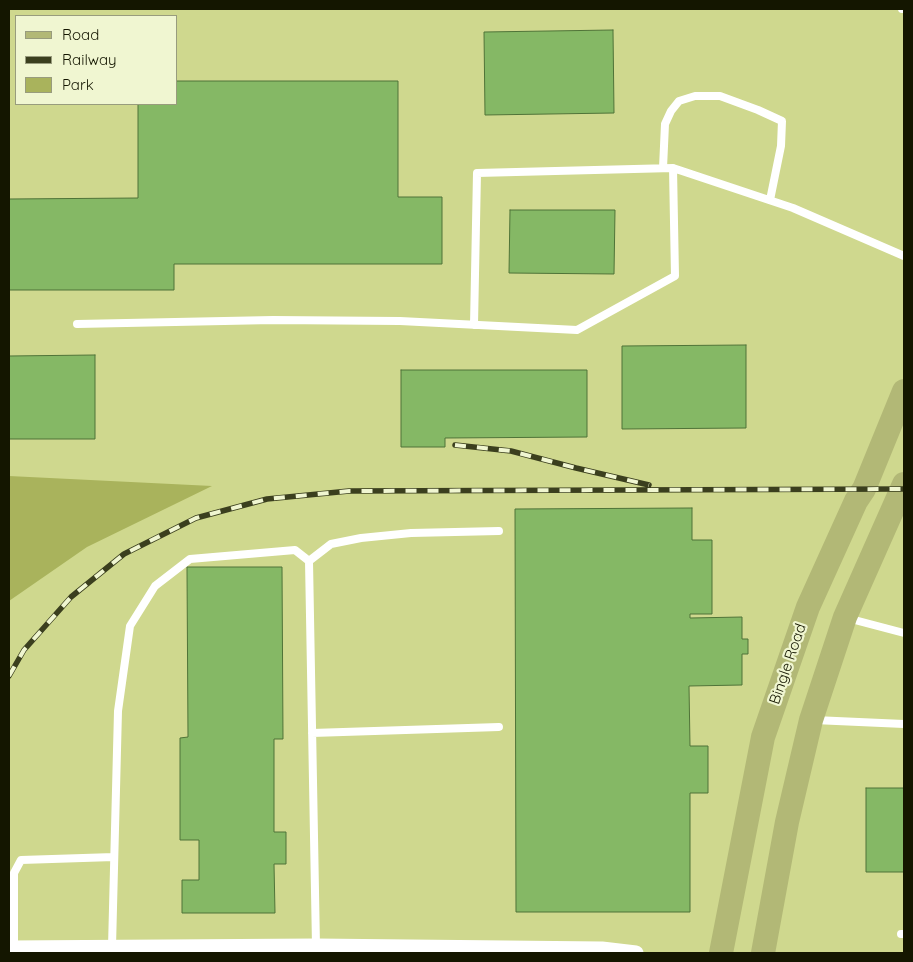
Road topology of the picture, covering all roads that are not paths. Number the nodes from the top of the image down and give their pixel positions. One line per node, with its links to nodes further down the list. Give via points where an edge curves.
1 (663, 168): 2 (lane); 3 (lane, via 665,124 671,111 679,101 695,96 720,96 782,121 781,146); 6 (lane, via 476,173)
2 (673, 168): 3 (lane); 6 (lane, via 675,276 577,330)
3 (770, 200): 4 (lane)
4 (904, 256)
5 (77, 324): 6 (lane, via 283,320)
6 (474, 325)
7 (904, 391): 11 (main road, Bingle Road, via 864,489)
8 (904, 484): 12 (main road)
9 (499, 531): 10 (lane, via 361,538 331,544)
10 (309, 561): 17 (lane); 18 (lane, via 295,550 190,559 155,586 130,626 118,712)
11 (808, 607): 12 (main road); 23 (main road, Bingle Road, via 763,737)
12 (845, 617): 13 (lane); 14 (main road)
13 (904, 633)
14 (811, 720): 15 (lane); 24 (main road)
15 (904, 724)
16 (499, 726): 17 (lane)
17 (312, 732): 19 (lane)
18 (114, 857): 20 (lane); 21 (lane, via 21,860 14,873)
19 (316, 946): 20 (street); 22 (street, via 602,948)
20 (112, 947): 21 (street)
21 (11, 948)
22 (636, 953)
23 (721, 953)
24 (763, 953)

